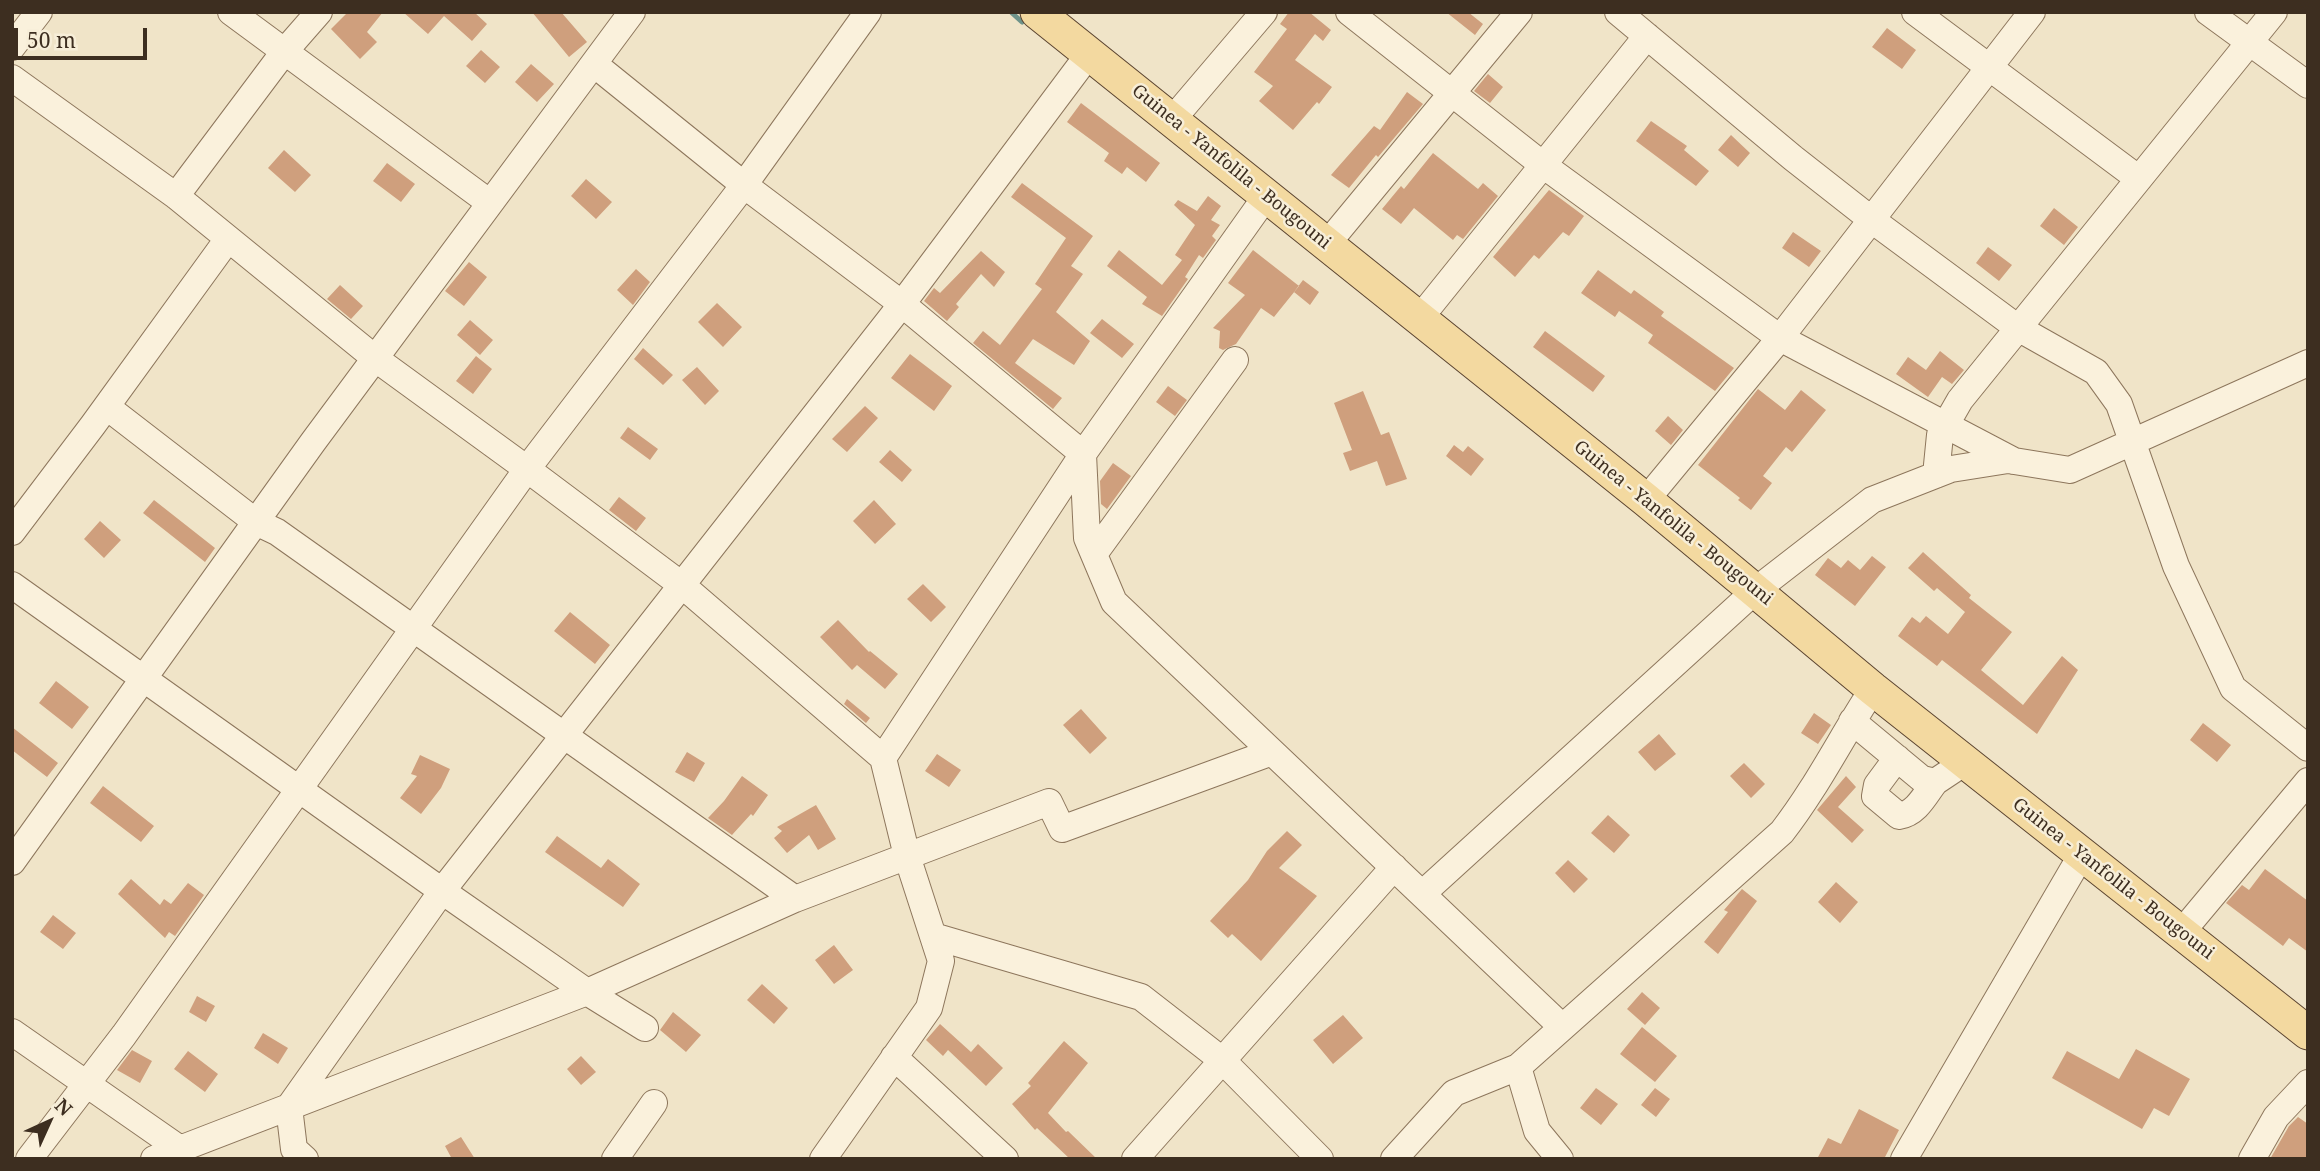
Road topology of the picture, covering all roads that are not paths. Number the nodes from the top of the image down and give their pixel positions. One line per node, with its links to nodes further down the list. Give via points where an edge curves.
1 (39, 12): 17 (street)
2 (231, 12): 18 (street)
3 (319, 12): 18 (street)
4 (868, 12): 28 (street)
5 (1037, 12): 19 (main road, Guinea - Yanfolila - Bougouni)
6 (1349, 12): 24 (street)
7 (1520, 12): 24 (street)
8 (1618, 12): 15 (street)
9 (1915, 12): 21 (street)
10 (2032, 12): 21 (street)
11 (2208, 12): 16 (street)
12 (2274, 12): 16 (street)
13 (620, 17): 20 (street)
14 (1250, 17): 25 (street)
15 (1647, 36): 26 (street); 32 (street)
16 (2249, 43): 23 (street); 27 (street)
17 (12, 47)
18 (284, 52): 30 (street); 31 (street)
19 (1089, 54): 25 (main road, Guinea - Yanfolila - Bougouni); 35 (street)
20 (594, 64): 28 (street); 31 (street)
21 (1988, 68): 27 (street); 32 (street)
22 (12, 78): 30 (street)
23 (2308, 85)
24 (1451, 94): 26 (street); 34 (street)
25 (1172, 120): 29 (main road, Guinea - Yanfolila - Bougouni)
26 (1543, 165): 36 (street); 38 (street)
27 (2139, 179): 37 (street)
28 (744, 185): 35 (street); 47 (street)
29 (1267, 195): 34 (main road, Guinea - Yanfolila - Bougouni); 45 (street)
30 (176, 196): 33 (street)
31 (490, 203): 39 (street)
32 (1872, 220): 37 (street); 38 (street)
33 (228, 239): 39 (street); 42 (street)
34 (1327, 244): 36 (main road, Guinea - Yanfolila - Bougouni)
35 (902, 304): 45 (street); 54 (street)
36 (1419, 319): 49 (main road, Guinea - Yanfolila - Bougouni)
37 (2018, 328): 43 (street); 44 (street, via 2096,372 2119,404)
38 (1780, 338): 43 (street); 49 (street)
39 (376, 359): 47 (street); 50 (street)
40 (1236, 360): 52 (street)
41 (2308, 363): 44 (street)
42 (107, 407): 50 (street); 51 (street)
43 (1945, 425): 46 (street); 48 (street)
44 (2133, 442): 46 (street, via 2070,470); 61 (street, via 2176,566 2233,688)
45 (1083, 454): 52 (street, via 1087,538); 63 (street)
46 (2014, 461): 48 (street)
47 (527, 469): 54 (street); 56 (street)
48 (1936, 475): 55 (street, via 1872,500)
49 (1646, 499): 55 (main road, Guinea - Yanfolila - Bougouni)
50 (256, 522): 56 (street, via 277,531); 57 (street)
51 (12, 532)
52 (1094, 554): 62 (street, via 1114,602)
53 (12, 585): 57 (street)
54 (683, 586): 60 (street); 63 (street)
55 (1756, 590): 58 (main road, Guinea - Yanfolila - Bougouni); 74 (street)
56 (413, 627): 60 (street); 68 (street)
57 (145, 678): 68 (street); 71 (street)
58 (1873, 689): 59 (street); 65 (main road, Guinea - Yanfolila - Bougouni)
59 (1852, 721): 64 (street); 79 (street, via 1782,832)
60 (563, 734): 73 (street); 75 (street)
61 (2308, 748)
62 (1272, 752): 70 (street, via 1062,829 1049,802); 72 (street)
63 (883, 758): 70 (street)
64 (1897, 758): 67 (street, via 1922,779); 67 (street, via 1877,785 1875,796 1899,816 1916,807)
65 (1965, 762): 67 (street); 69 (main road, Guinea - Yanfolila - Bougouni)
66 (2308, 781): 76 (street)
67 (1935, 782)
68 (301, 789): 73 (street); 87 (street)
69 (2082, 855): 76 (main road, Guinea - Yanfolila - Bougouni); 101 (street)
70 (907, 856): 75 (street); 77 (street)
71 (12, 862)
72 (1394, 867): 74 (street); 84 (street)
73 (442, 891): 78 (street); 89 (street)
74 (1422, 894): 79 (street)
75 (795, 899): 78 (street)
76 (2181, 933): 82 (main road, Guinea - Yanfolila - Bougouni)
77 (933, 936): 83 (street, via 941,961 929,1008); 84 (street, via 1141,997)
78 (587, 992): 80 (street); 89 (street)
79 (1562, 1026): 85 (street)
80 (645, 1028)
81 (12, 1032): 87 (street)
82 (2308, 1034)
83 (894, 1057): 95 (street); 96 (street)
84 (1222, 1060): 97 (street); 98 (street)
85 (1518, 1067): 99 (street, via 1454,1093); 100 (street, via 1537,1131)
86 (2308, 1083): 102 (street, via 2276,1117)
87 (87, 1084): 90 (street); 91 (street)
88 (654, 1103): 94 (street)
89 (289, 1107): 90 (street); 93 (street, via 294,1149)
90 (180, 1149): 92 (street)
91 (29, 1159)
92 (154, 1159)
93 (305, 1159)
94 (615, 1159)
95 (823, 1159)
96 (1005, 1159)
97 (1135, 1159)
98 (1320, 1159)
99 (1394, 1159)
100 (1560, 1159)
101 (1904, 1159)
102 (2252, 1159)

